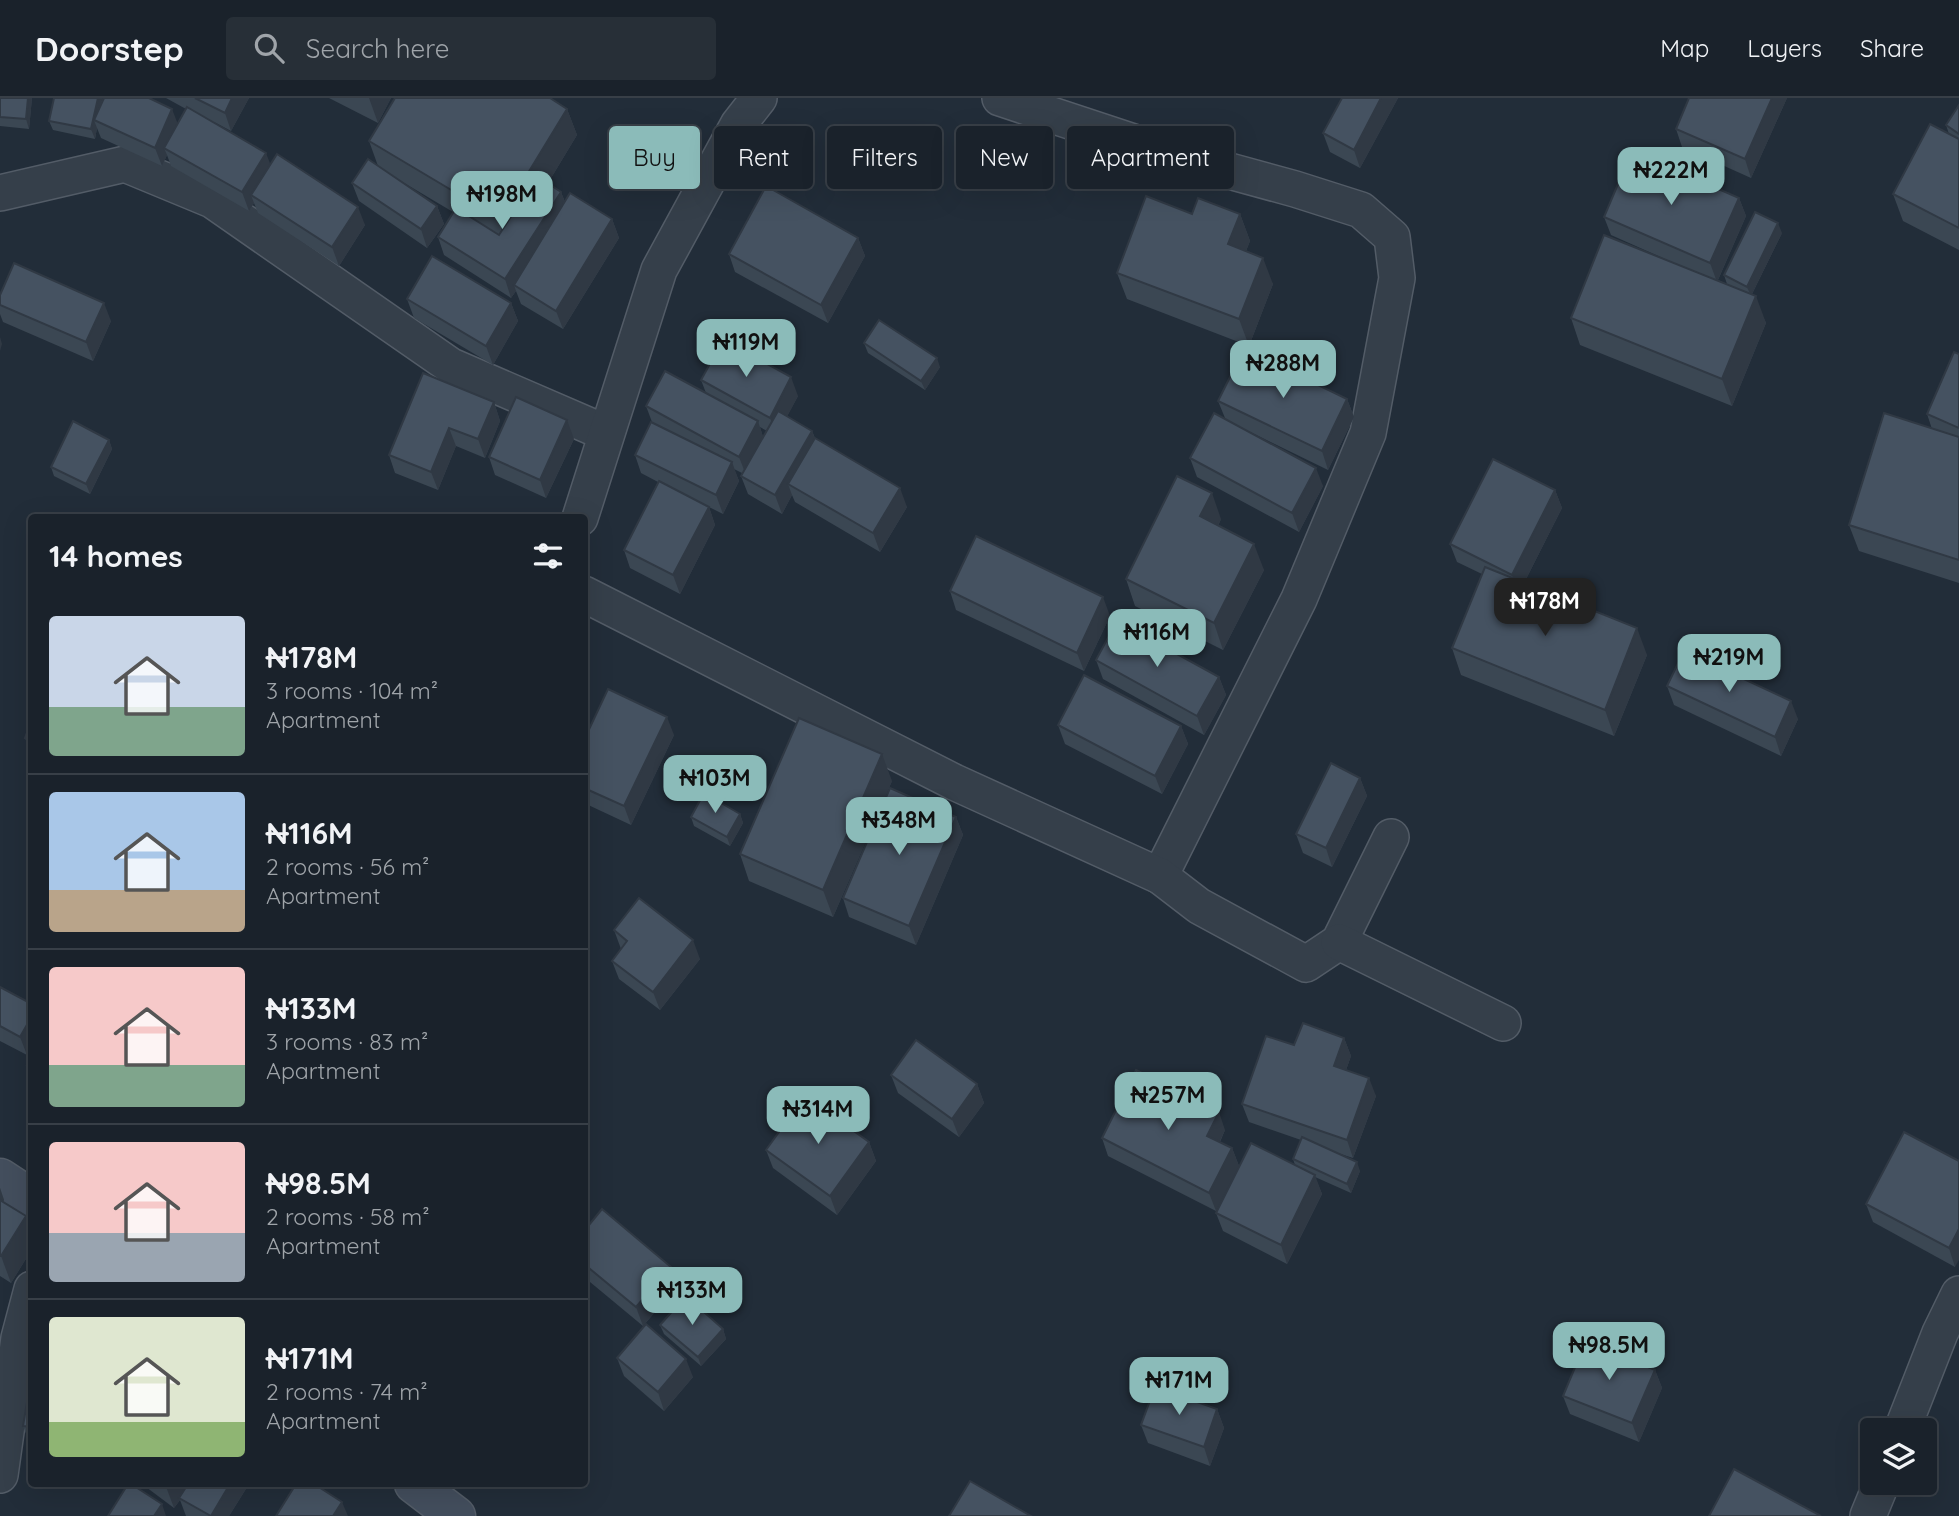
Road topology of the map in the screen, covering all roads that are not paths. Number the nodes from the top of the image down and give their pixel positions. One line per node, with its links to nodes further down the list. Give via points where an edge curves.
1 (759, 98): 4 (street, via 738,125 659,270)
2 (1000, 98): 8 (street, via 1361,211 1392,237 1396,278 1368,433 1299,599)
3 (0, 193): 4 (street, via 125,164 212,200 451,366)
4 (606, 433): 5 (street)
5 (581, 514)
6 (588, 596): 8 (street, via 954,782)
7 (1391, 837): 9 (street)
8 (1160, 876): 9 (street, via 1199,906 1306,964)
9 (1339, 942): 10 (street)
10 (1503, 1023)
11 (0, 1178): 12 (main road)
12 (28, 1196)
13 (1959, 1294): 15 (street)
14 (28, 1304): 16 (street)
15 (1907, 1418)
16 (0, 1475)
17 (418, 1487): 19 (main road)
18 (1877, 1495): 20 (street)
19 (456, 1516)
20 (1868, 1516)

